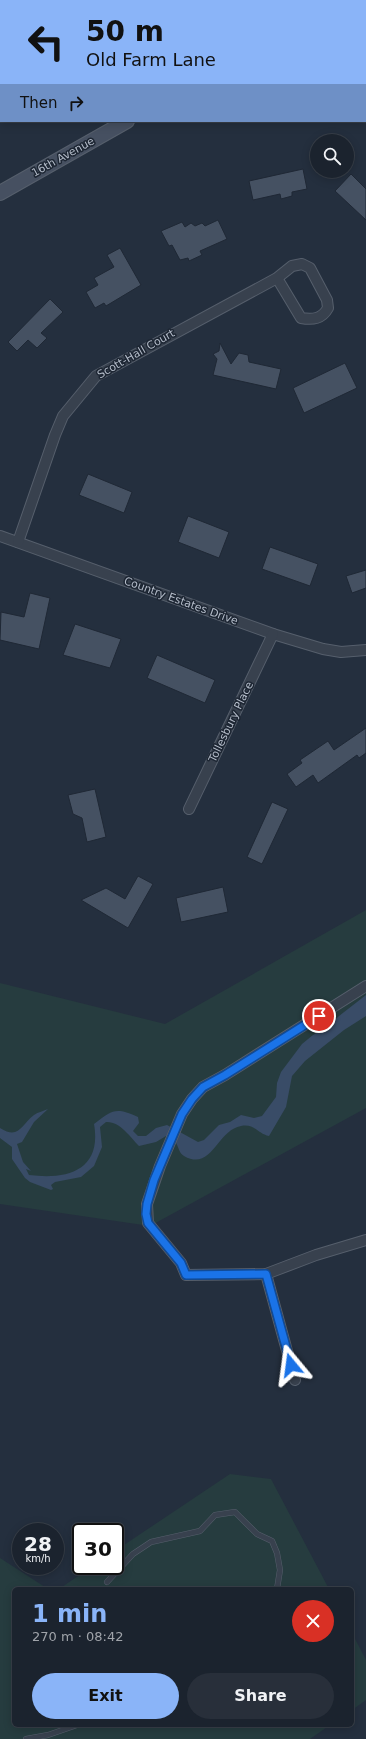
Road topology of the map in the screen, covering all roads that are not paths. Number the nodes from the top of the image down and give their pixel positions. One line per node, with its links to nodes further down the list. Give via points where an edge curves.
1 (125, 122): 2 (main road, 16th Avenue)
2 (0, 192)
3 (276, 278): 3 (street, Scott-Hall Court, via 292,266 302,264 310,268 327,300 328,308 324,316 311,320 301,318); 5 (street, Scott-Hall Court, via 96,376 63,416)
4 (0, 536): 5 (street, Country Estates Drive)
5 (18, 542): 6 (street, Country Estates Drive)
6 (273, 634): 7 (street, Country Estates Drive, via 323,649 341,652); 8 (street, Tollesbury Place)
7 (366, 650)
8 (189, 809)
9 (366, 986): 11 (street, via 203,1087 182,1114 149,1195 148,1223 181,1263 186,1275)
10 (366, 1240): 11 (street)
11 (266, 1274): 12 (street)
12 (295, 1380)
13 (107, 1582): 14 (lane, via 133,1554 151,1542 200,1531 215,1515 235,1512 257,1534 272,1541 278,1553 280,1570)
14 (277, 1587)
15 (71, 1727): 16 (lane)
16 (26, 1739)

